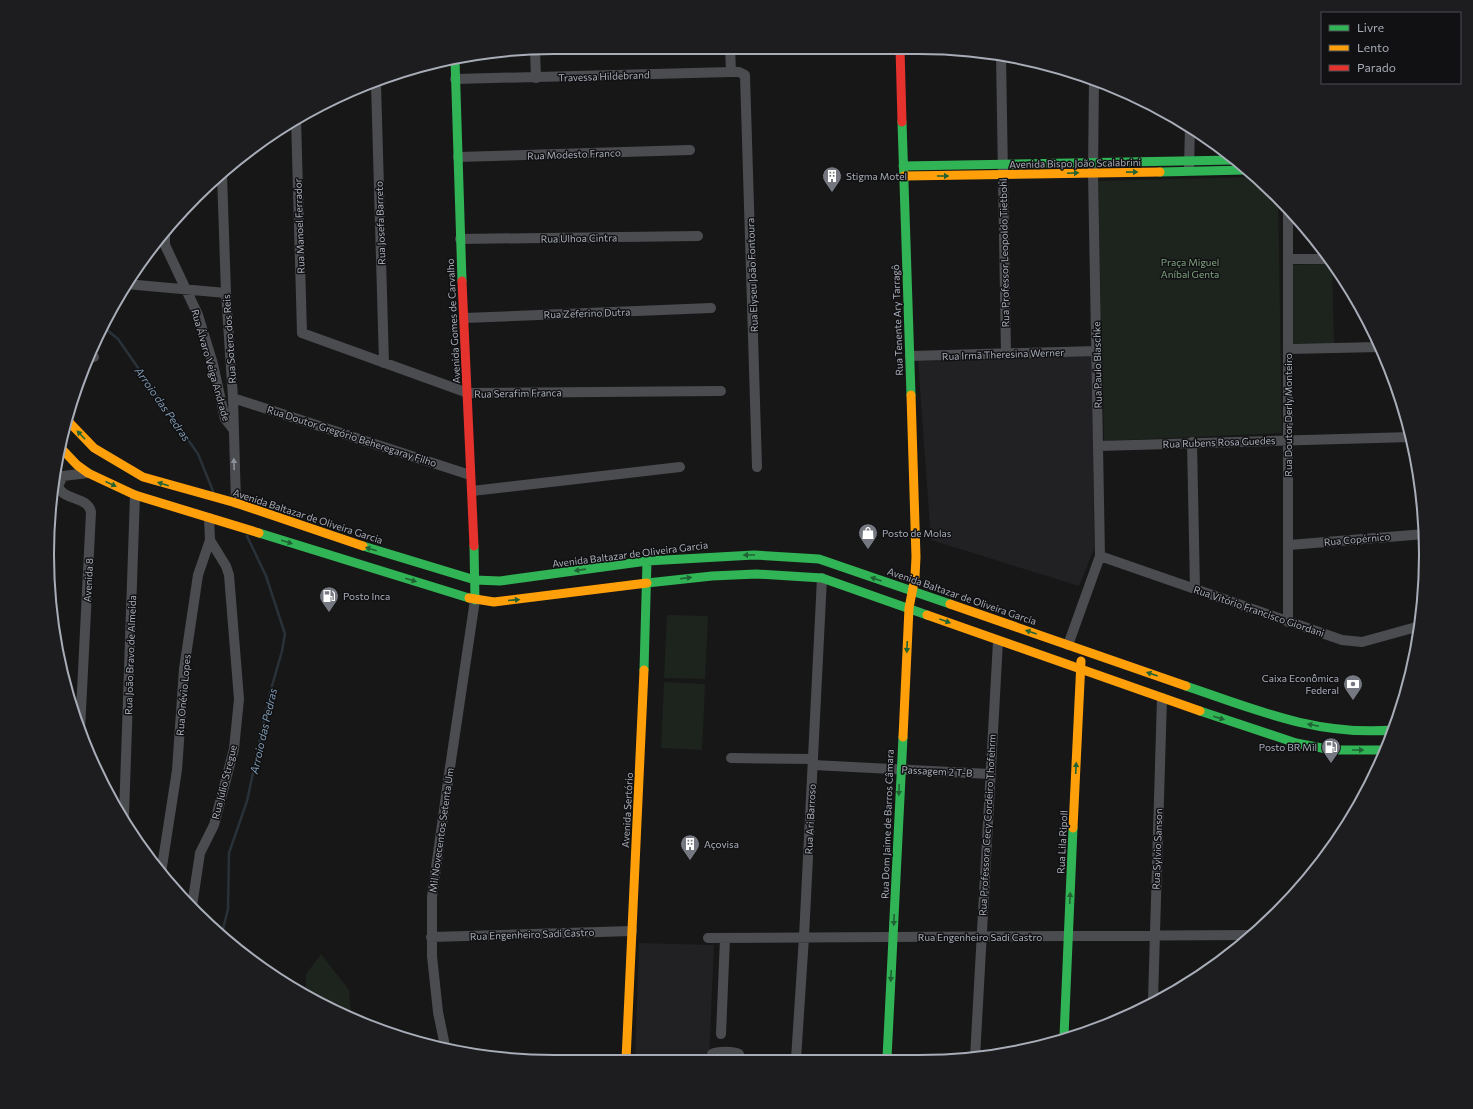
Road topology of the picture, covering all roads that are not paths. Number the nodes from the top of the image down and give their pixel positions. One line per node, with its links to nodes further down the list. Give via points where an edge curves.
1 (730, 54): 6 (street)
2 (900, 54): 19 (main road, Rua Tenente Ary Tarragô)
3 (535, 55): 7 (street)
4 (1001, 61): 18 (street, Rua Professor Leopoldo Tietbohl)
5 (454, 65): 8 (main road, Avenida Gomes de Carvalho)
6 (731, 72): 7 (street, Travessa Hildebrand); 55 (street, Rua Elyseu João Fontoura, via 743,73 746,82)
7 (536, 78): 8 (street, Travessa Hildebrand)
8 (455, 79): 14 (main road, Avenida Gomes de Carvalho)
9 (1094, 86): 17 (street, Rua Paulo Blaschke)
10 (376, 87): 43 (street, Rua Josefa Barreto)
11 (296, 126): 37 (street, Rua Manoel Ferrador)
12 (1190, 134): 15 (street)
13 (690, 150): 14 (street, Rua Modesto Franco)
14 (458, 157): 28 (main road, Avenida Gomes de Carvalho)
15 (1189, 160): 16 (main road, Avenida Bispo João Scalabrini); 17 (main road, Avenida Bispo João Scalabrini); 21 (street)
16 (1227, 160)
17 (1093, 162): 18 (main road, Avenida Bispo João Scalabrini); 22 (street, Rua Paulo Blaschke)
18 (1003, 164): 19 (main road, Avenida Bispo João Scalabrini); 23 (street, Rua Professor Leopoldo Tietbohl)
19 (903, 166): 24 (main road, Rua Tenente Ary Tarragô)
20 (1239, 170): 21 (main road, Avenida Bispo João Scalabrini)
21 (1189, 171): 22 (main road, Avenida Bispo João Scalabrini, one-way to 21)
22 (1093, 173): 23 (main road, Avenida Bispo João Scalabrini, one-way to 22); 40 (street, Rua Paulo Blaschke)
23 (1003, 175): 24 (main road, Avenida Bispo João Scalabrini, one-way to 23); 41 (street, Rua Professor Leopoldo Tietbohl)
24 (904, 176): 42 (main road, Rua Tenente Ary Tarragô)
25 (222, 180): 34 (street, Rua Sotero dos Reis)
26 (1288, 217): 30 (street, Rua Doutor Derly Monteiro)
27 (698, 236): 28 (street, Rua Ulhoa Cintra)
28 (460, 239): 36 (main road, Avenida Gomes de Carvalho)
29 (165, 240): 33 (street, Rua Álvaro Veiga Andrade)
30 (1288, 259): 31 (street); 39 (street, Rua Doutor Derly Monteiro)
31 (1323, 259)
32 (133, 285): 33 (street)
33 (187, 290): 34 (street); 48 (street, Rua Álvaro Veiga Andrade, via 198,315 213,364 225,419)
34 (226, 293): 46 (street, Rua Sotero dos Reis)
35 (711, 308): 36 (street, Rua Zeferino Dutra)
36 (464, 318): 45 (main road, Avenida Gomes de Carvalho)
37 (302, 333): 43 (street, Rua Serafim Franca)
38 (1374, 347): 39 (street)
39 (1288, 349): 50 (street, Rua Doutor Derly Monteiro)
40 (1097, 351): 41 (street, Rua Irmã Theresina Werner); 52 (street, Rua Paulo Blaschke)
41 (1006, 354): 42 (street, Rua Irmã Theresina Werner)
42 (910, 356): 73 (main road, Rua Tenente Ary Tarragô, via 916,557)
43 (384, 363): 45 (street, Rua Serafim Franca)
44 (721, 391): 45 (street, Rua Serafim Franca)
45 (468, 394): 57 (main road, Avenida Gomes de Carvalho)
46 (233, 398): 48 (street, Rua Sotero dos Reis); 57 (street, Rua Doutor Gregório Beheregaray Filho)
47 (71, 424): 62 (main road, Avenida Baltazar de Oliveira Garcia, one-way to 47, via 143,478 94,448)
48 (233, 429): 62 (street, Rua Sotero dos Reis, one-way to 48)
49 (1405, 437): 50 (street, Rua Rubens Rosa Guedes)
50 (1288, 439): 51 (street, Rua Rubens Rosa Guedes); 66 (street, Rua Doutor Derly Monteiro)
51 (1192, 442): 52 (street, Rua Rubens Rosa Guedes); 72 (street)
52 (1099, 446): 67 (street, Rua Paulo Blaschke)
53 (65, 452): 56 (main road)
54 (680, 467): 60 (street)
55 (757, 467)
56 (88, 473): 58 (street, Avenida 8, via 63,476); 61 (main road, one-way to 61)
57 (470, 475): 60 (main road, Avenida Gomes de Carvalho)
58 (59, 484)
59 (58, 487): 83 (street, Avenida 8, via 65,494 87,504 91,512)
60 (472, 491): 70 (main road, Avenida Gomes de Carvalho)
61 (135, 495): 63 (main road); 90 (street, Rua João Bravo de Almeida)
62 (232, 502): 70 (main road, Avenida Baltazar de Oliveira Garcia, one-way to 62, via 346,541)
63 (209, 518): 65 (street, Rua Onévio Lopes); 74 (main road, one-way to 74)
64 (1418, 534): 66 (street, Rua Copérnico)
65 (210, 540): 91 (street, Rua Onévio Lopes, via 198,575 184,669 177,770); 92 (street, Rua Júlio Stregue, via 229,575 239,699 234,749 214,825 200,852)
66 (1289, 545): 76 (street, Rua Doutor Derly Monteiro)
67 (1100, 556): 72 (street, Rua Vitório Francisco Giordani); 79 (street, Rua Paulo Blaschke)
68 (647, 561): 70 (main road, Avenida Baltazar de Oliveira Garcia, one-way to 70, via 500,581); 71 (main road, Avenida Sertório); 73 (main road, Avenida Baltazar de Oliveira Garcia, one-way to 68, via 819,559 788,555 713,555)
69 (822, 578): 71 (main road, one-way to 69, via 732,574); 75 (main road); 87 (street, Rua Ari Barroso)
70 (475, 580): 74 (main road, Avenida Gomes de Carvalho)
71 (647, 583): 74 (main road, one-way to 71, via 516,600); 93 (main road, Avenida Sertório)
72 (1195, 589): 76 (street, Rua Vitório Francisco Giordani)
73 (913, 591): 75 (main road, Rua Dom Jaime de Barros Câmara); 79 (main road, Avenida Baltazar de Oliveira Garcia, one-way to 73)
74 (475, 600): 96 (street, Mil Novecentos Setenta Um, via 437,857)
75 (909, 608): 78 (main road, one-way to 78); 88 (main road, Rua Dom Jaime de Barros Câmara, one-way to 88)
76 (1288, 622): 77 (street, Rua Vitório Francisco Giordani, via 1351,642 1372,640)
77 (1414, 628)
78 (998, 641): 81 (main road); 89 (street, Rua Professora Cecy Cordeiro Thofehrm)
79 (1068, 645): 80 (main road, Avenida Baltazar de Oliveira Garcia)
80 (1082, 649): 81 (main road, Rua Lila Ripoll); 84 (main road, Avenida Baltazar de Oliveira Garcia, one-way to 80, via 1334,730 1285,720)
81 (1081, 669): 82 (main road); 100 (main road, Rua Lila Ripoll, one-way to 81)
82 (1162, 698): 85 (main road, one-way to 85, via 1296,743 1332,750); 95 (street, Rua Sylvio Sanson)
83 (81, 714)
84 (1386, 731)
85 (1379, 750)
86 (731, 758): 87 (street, Passagem 2 T-B)
87 (813, 762): 88 (street, Passagem 2 T-B); 97 (street, Rua Ari Barroso)
88 (900, 769): 89 (street, Passagem 2 T-B); 98 (main road, Rua Dom Jaime de Barros Câmara, one-way to 98)
89 (990, 774): 99 (street, Rua Professora Cecy Cordeiro Thofehrm)
90 (124, 810)
91 (162, 865)
92 (193, 900)
93 (632, 931): 96 (street, Rua Engenheiro Sadi Castro); 108 (main road, Avenida Sertório)
94 (1244, 935): 95 (street, Rua Engenheiro Sadi Castro)
95 (1154, 936): 100 (street, Rua Engenheiro Sadi Castro); 103 (street, Rua Sylvio Sanson)
96 (431, 937): 106 (street, Mil Novecentos Setenta Um)
97 (804, 937): 98 (street, Rua Engenheiro Sadi Castro); 102 (street, Rua Engenheiro Sadi Castro); 111 (street, Rua Ari Barroso)
98 (893, 937): 99 (street, Rua Engenheiro Sadi Castro); 112 (main road, Rua Dom Jaime de Barros Câmara, one-way to 112)
99 (981, 937): 100 (street, Rua Engenheiro Sadi Castro); 107 (street, Rua Professora Cecy Cordeiro Thofehrm)
100 (1068, 937): 104 (main road, Rua Lila Ripoll)
101 (708, 938): 102 (street, Rua Engenheiro Sadi Castro)
102 (725, 938): 105 (street)
103 (1153, 996)
104 (1064, 1033)
105 (721, 1034)
106 (443, 1042)
107 (975, 1052)
108 (626, 1055)
109 (712, 1055): 110 (street, via 715,1052 736,1052)
110 (739, 1055)
111 (796, 1055)
112 (887, 1055)

